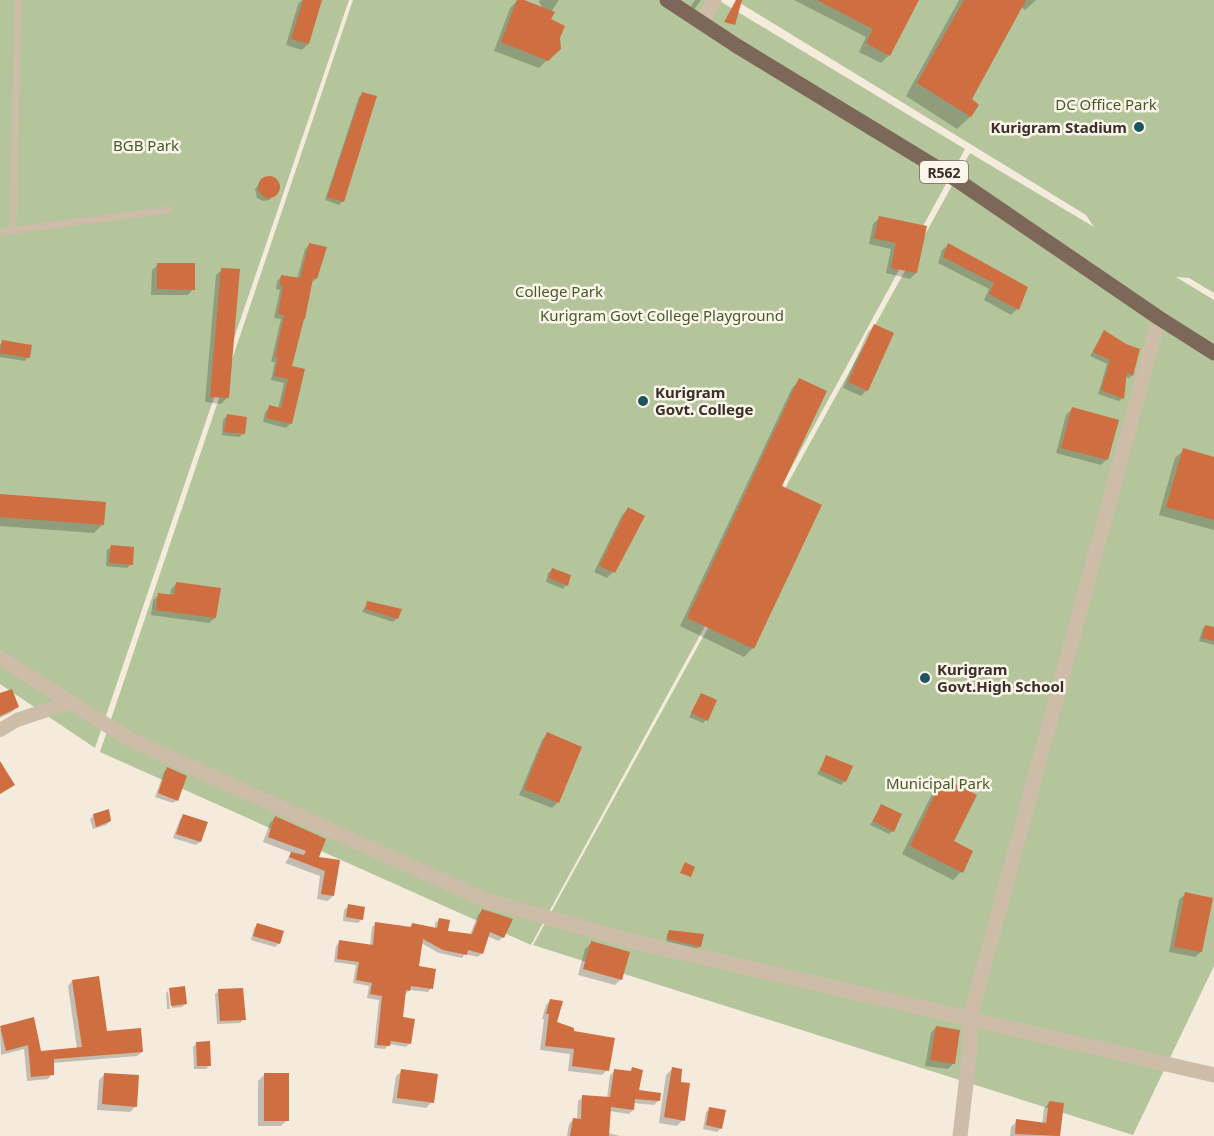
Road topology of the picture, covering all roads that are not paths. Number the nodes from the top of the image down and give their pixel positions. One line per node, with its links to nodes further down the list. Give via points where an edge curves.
1 (18, 0): 6 (lane)
2 (667, 0): 4 (main road, R562)
3 (714, 0): 4 (street)
4 (702, 22): 8 (main road, R562, via 957,180)
5 (170, 210): 6 (lane)
6 (13, 230): 7 (lane)
7 (0, 231)
8 (1159, 318): 9 (main road, R562); 13 (street)
9 (1214, 353)
10 (0, 658): 11 (street)
11 (71, 702): 12 (street, via 17,720); 13 (street, via 129,739 484,900 627,940)
12 (0, 730)
13 (970, 1018): 14 (street); 15 (street)
14 (1214, 1075)
15 (960, 1136)

